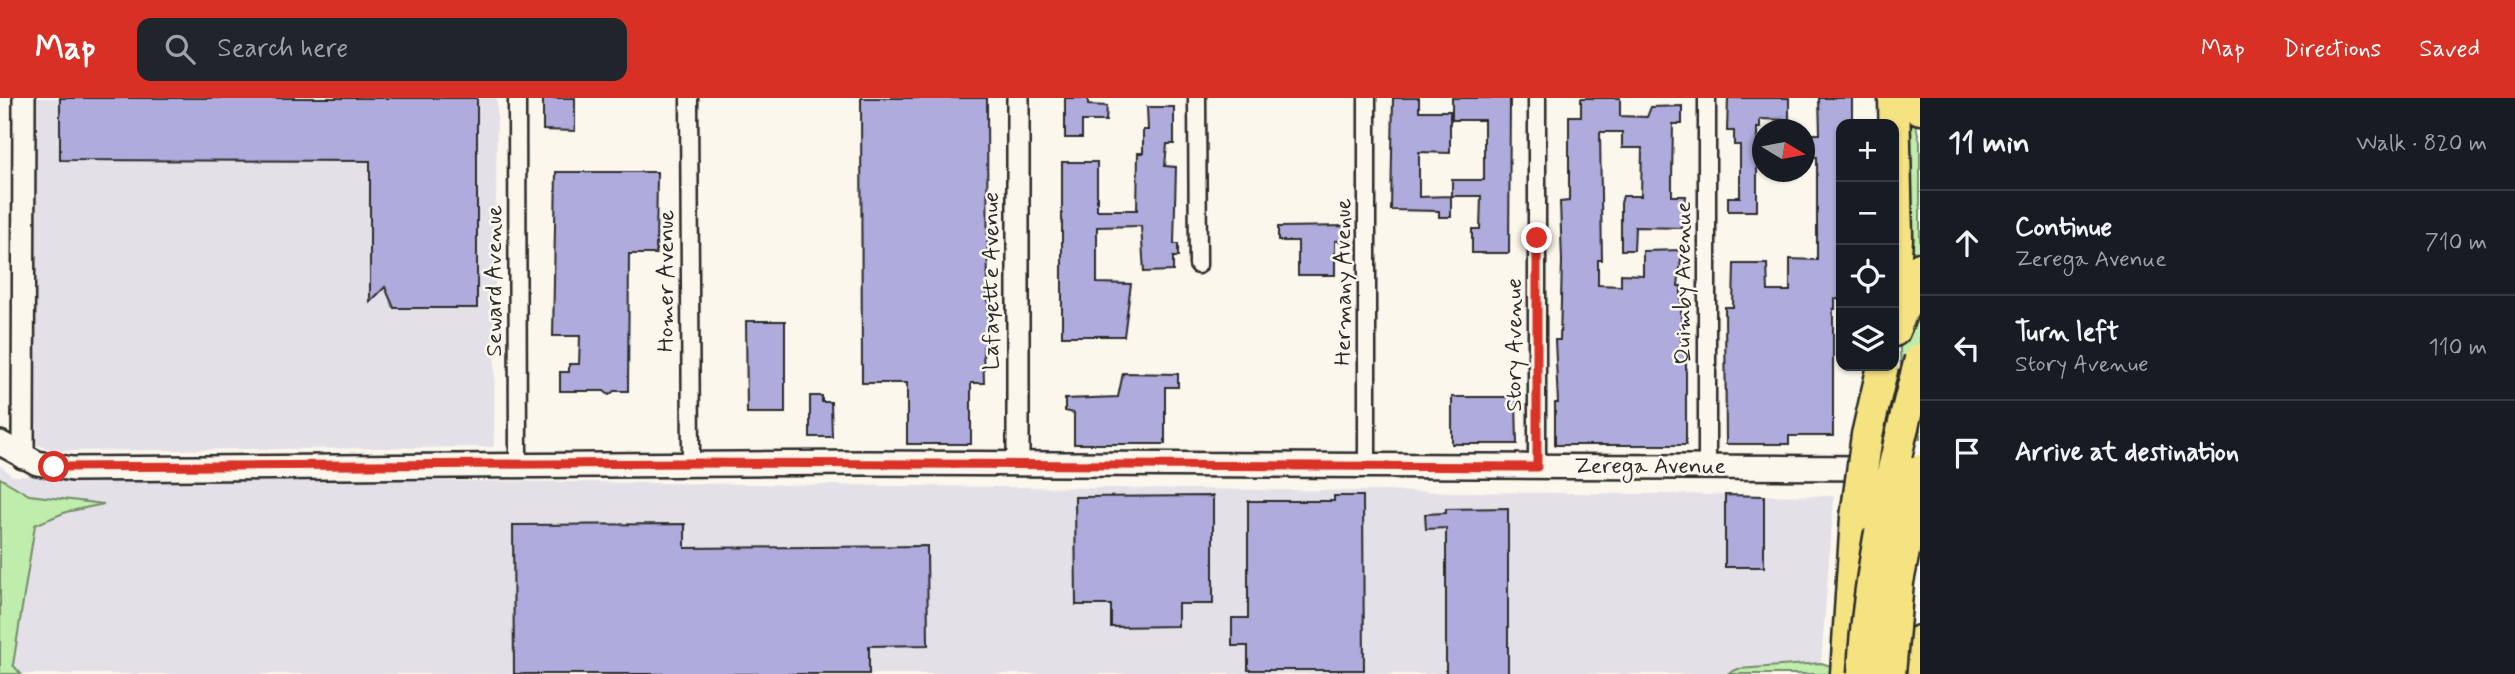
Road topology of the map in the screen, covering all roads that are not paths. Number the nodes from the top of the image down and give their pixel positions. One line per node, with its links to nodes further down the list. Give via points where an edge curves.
1 (24, 98): 22 (street)
2 (517, 98): 23 (street, Seward Avenue)
3 (689, 98): 24 (street, Homer Avenue)
4 (1018, 98): 25 (street, Lafayette Avenue)
5 (1197, 98): 15 (street)
6 (1367, 98): 26 (street, Hermany Avenue)
7 (1537, 98): 27 (street, Story Avenue)
8 (1707, 98): 28 (street, Quimby Avenue)
9 (1881, 98): 13 (main road)
10 (1894, 98): 14 (highway)
11 (1918, 98): 12 (highway)
12 (1920, 109)
13 (1881, 119)
14 (1897, 245)
15 (1198, 265)
16 (1920, 268): 17 (highway)
17 (1899, 319)
18 (1920, 359): 34 (highway, bridge, via 1879,532)
19 (1883, 371): 33 (highway, bridge, via 1857,504)
20 (1884, 371): 29 (main road)
21 (0, 443): 22 (main road, Zerega Avenue)
22 (23, 458): 23 (main road, Zerega Avenue, via 72,468)
23 (518, 463): 24 (main road, Zerega Avenue)
24 (691, 463): 25 (main road, Zerega Avenue)
25 (1018, 463): 26 (main road, Zerega Avenue)
26 (1367, 466): 27 (main road, Zerega Avenue)
27 (1537, 467): 28 (main road, Zerega Avenue)
28 (1707, 467): 29 (main road, Zerega Avenue)
29 (1889, 468): 30 (main road, Zerega Avenue); 31 (main road, via 1890,492)
30 (1920, 469): 35 (highway, bridge, via 1898,582)
31 (1920, 562)
32 (1920, 641): 36 (highway)
33 (1846, 674)
34 (1863, 674)
35 (1890, 674)
36 (1920, 674)

